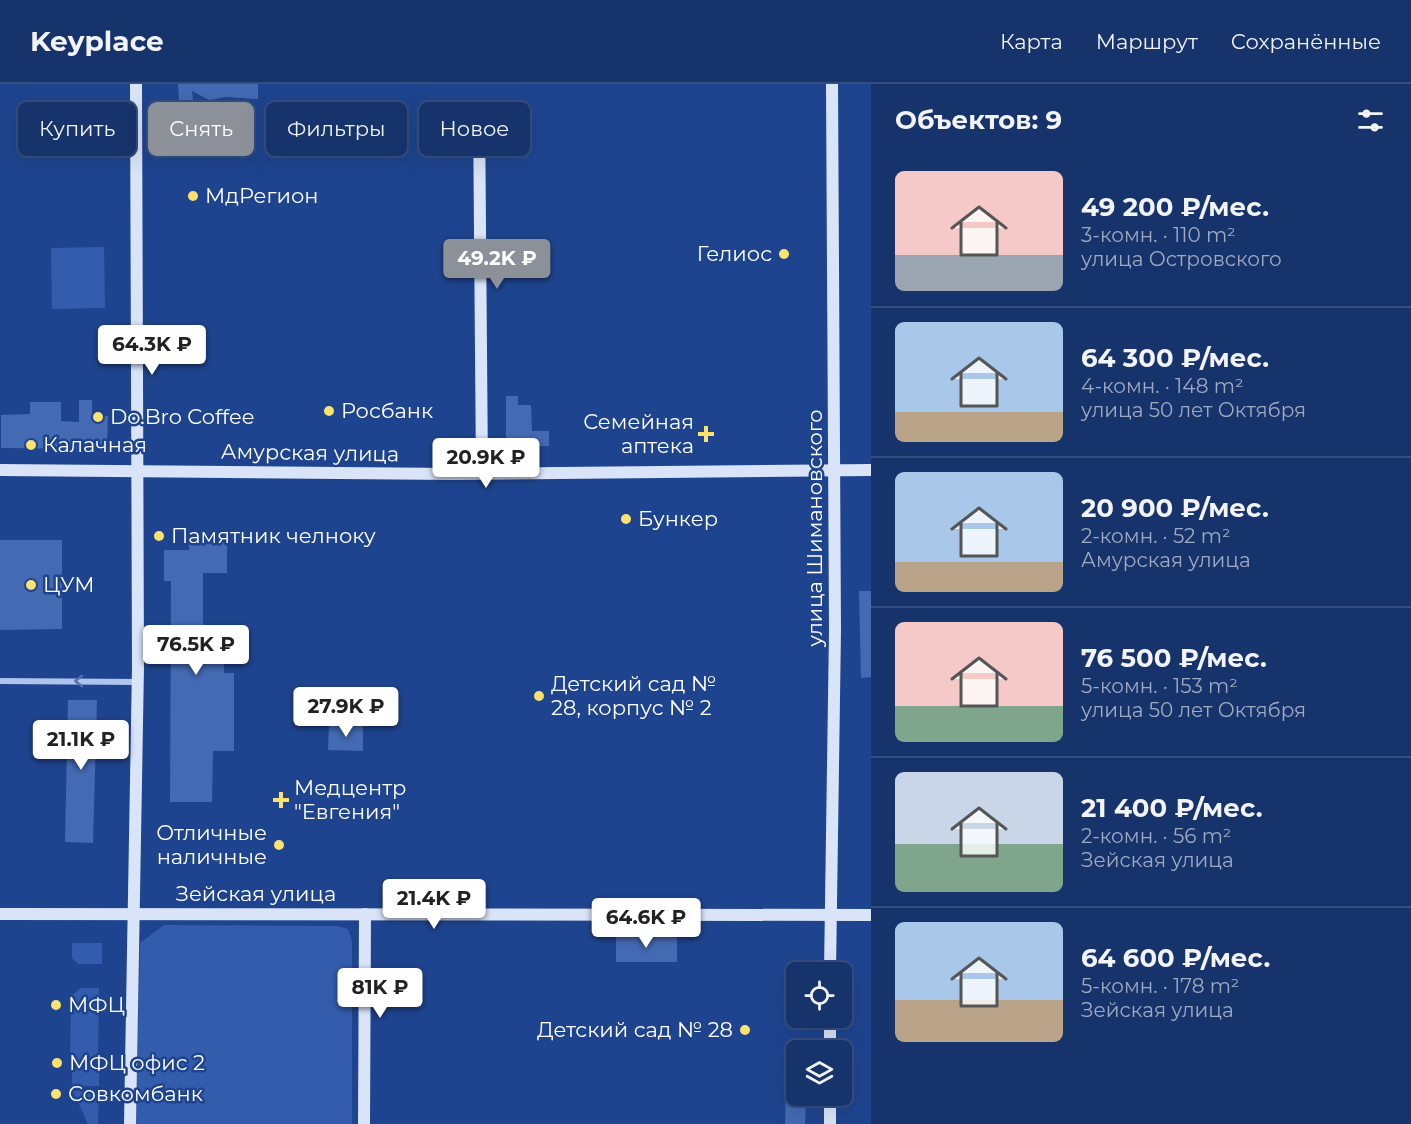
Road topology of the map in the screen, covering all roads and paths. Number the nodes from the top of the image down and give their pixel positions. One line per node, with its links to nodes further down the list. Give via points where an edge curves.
1 (136, 84): 5 (street)
2 (832, 84): 6 (street, улица Шимановского)
3 (479, 156): 8 (street)
4 (0, 470): 5 (street, Амурская улица)
5 (138, 470): 8 (street, Амурская улица); 10 (street)
6 (834, 470): 7 (street, Амурская улица); 8 (street, Амурская улица); 14 (street, улица Шимановского)
7 (871, 470)
8 (482, 474)
9 (0, 681): 10 (street, one-way to 9)
10 (138, 682): 11 (street)
11 (133, 913): 12 (street, Зейская улица); 13 (street, Зейская улица); 18 (street)
12 (0, 914)
13 (365, 914): 14 (street, Зейская улица); 19 (street)
14 (830, 914): 15 (street, Зейская улица); 16 (street, улица Шимановского)
15 (871, 915)
16 (830, 962)
17 (830, 1106): 20 (street)
18 (130, 1124)
19 (364, 1124)
20 (831, 1124)

